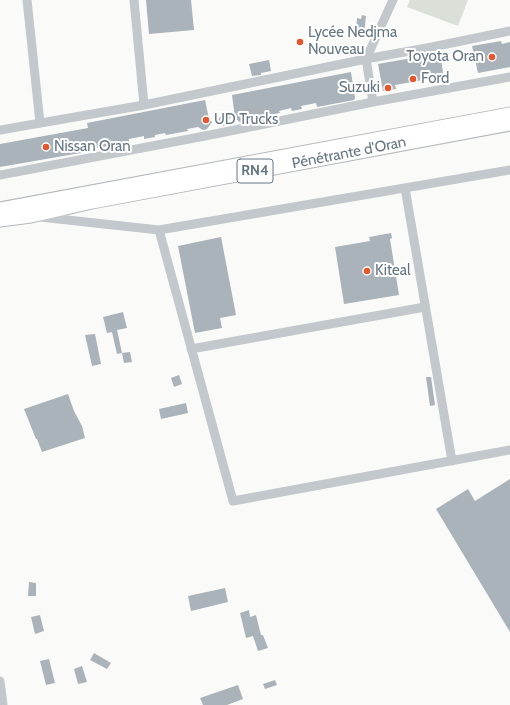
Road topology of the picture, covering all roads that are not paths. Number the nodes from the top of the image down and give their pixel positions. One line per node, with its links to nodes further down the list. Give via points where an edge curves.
1 (27, 0): 10 (street)
2 (134, 0): 8 (street)
3 (393, 0): 5 (street)
4 (510, 31): 5 (street)
5 (366, 59): 7 (street); 8 (street)
6 (510, 77): 7 (street)
7 (373, 102): 14 (street)
8 (144, 105): 10 (street)
9 (510, 114): 16 (highway, Pénétrante d'Oran / RN4)
10 (40, 123): 12 (street)
11 (510, 124): 17 (highway, Pénétrante d'Oran / RN4, via 107,199)
12 (0, 130)
13 (510, 170): 15 (street)
14 (0, 175)
15 (405, 188): 19 (street); 20 (street)
16 (0, 209)
17 (31, 216): 18 (highway, Pénétrante d'Oran / RN4); 19 (street)
18 (0, 220)
19 (159, 230): 21 (street)
20 (425, 306): 21 (street); 23 (street)
21 (191, 349): 23 (street, via 233,500)
22 (510, 450): 23 (street)
23 (452, 461)
24 (0, 681): 25 (street)
25 (3, 705)

